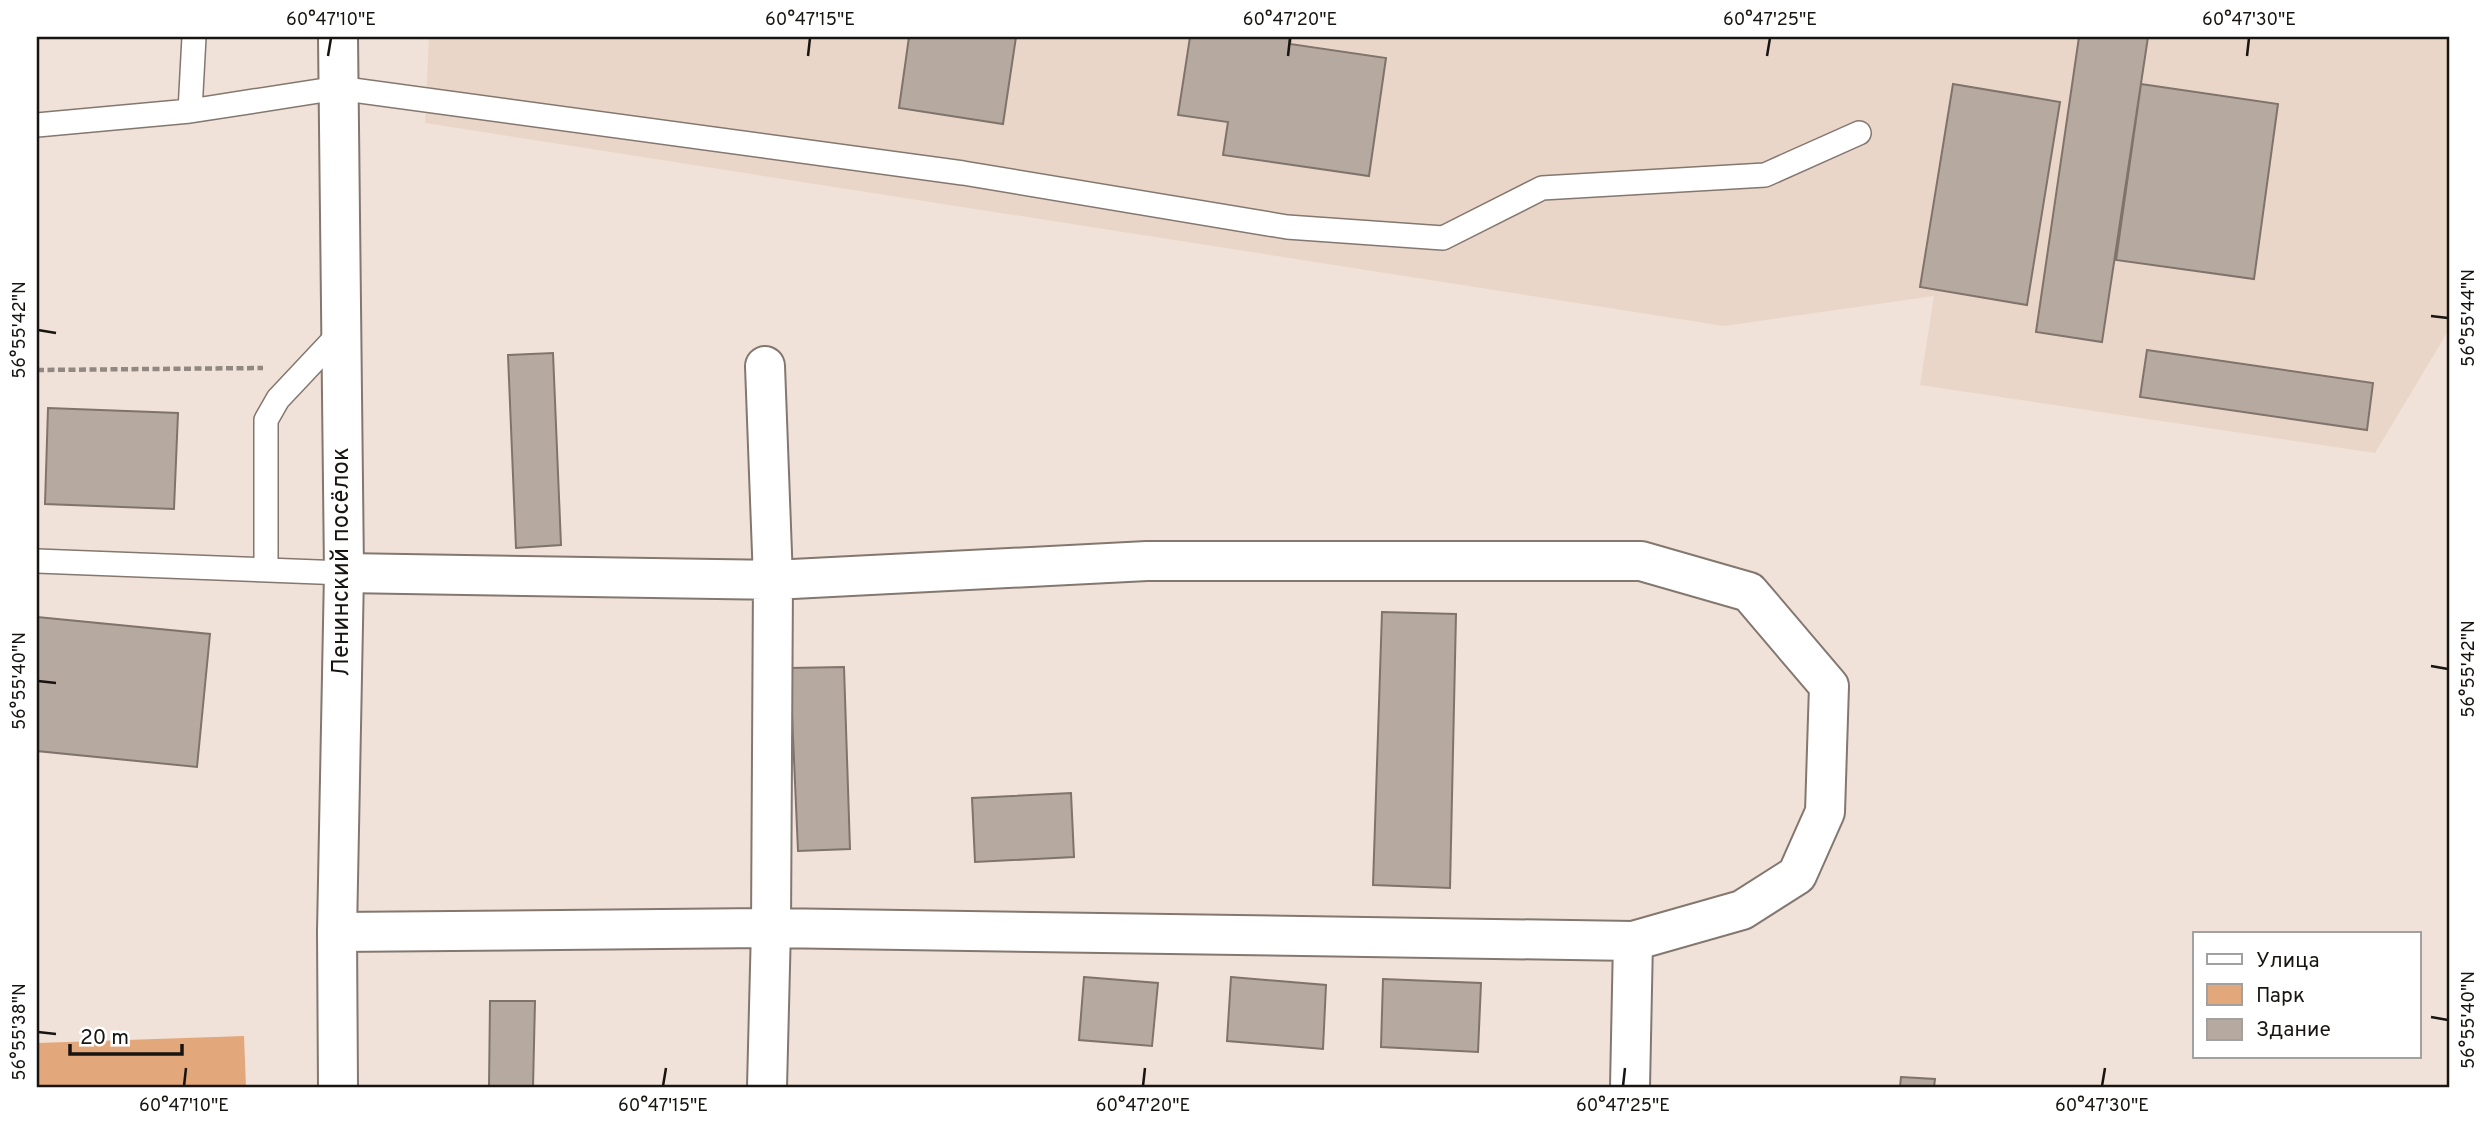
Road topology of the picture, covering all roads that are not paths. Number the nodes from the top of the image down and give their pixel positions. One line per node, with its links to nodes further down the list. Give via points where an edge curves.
1 (194, 37): 4 (lane)
2 (338, 37): 3 (street, Ленинский посёлок)
3 (338, 88): 4 (lane); 6 (lane, via 963,173 1287,227 1443,238 1542,188 1765,175); 7 (street, Ленинский посёлок)
4 (190, 111): 5 (lane)
5 (37, 125)
6 (1859, 133)
7 (341, 332): 10 (lane, via 278,399 267,420); 11 (street, Ленинский посёлок)
8 (765, 366): 12 (street)
9 (37, 561): 10 (lane)
10 (266, 570): 11 (lane)
11 (344, 573): 12 (street); 14 (street, Ленинский посёлок)
12 (773, 580): 13 (street); 15 (street, via 1147,561 1641,561 1749,592 1829,686 1825,812 1797,875 1742,910)
13 (771, 928): 14 (street); 15 (street); 17 (street)
14 (337, 932): 16 (street, Ленинский посёлок)
15 (1633, 941): 18 (street)
16 (338, 1087)
17 (767, 1087)
18 (1630, 1087)

